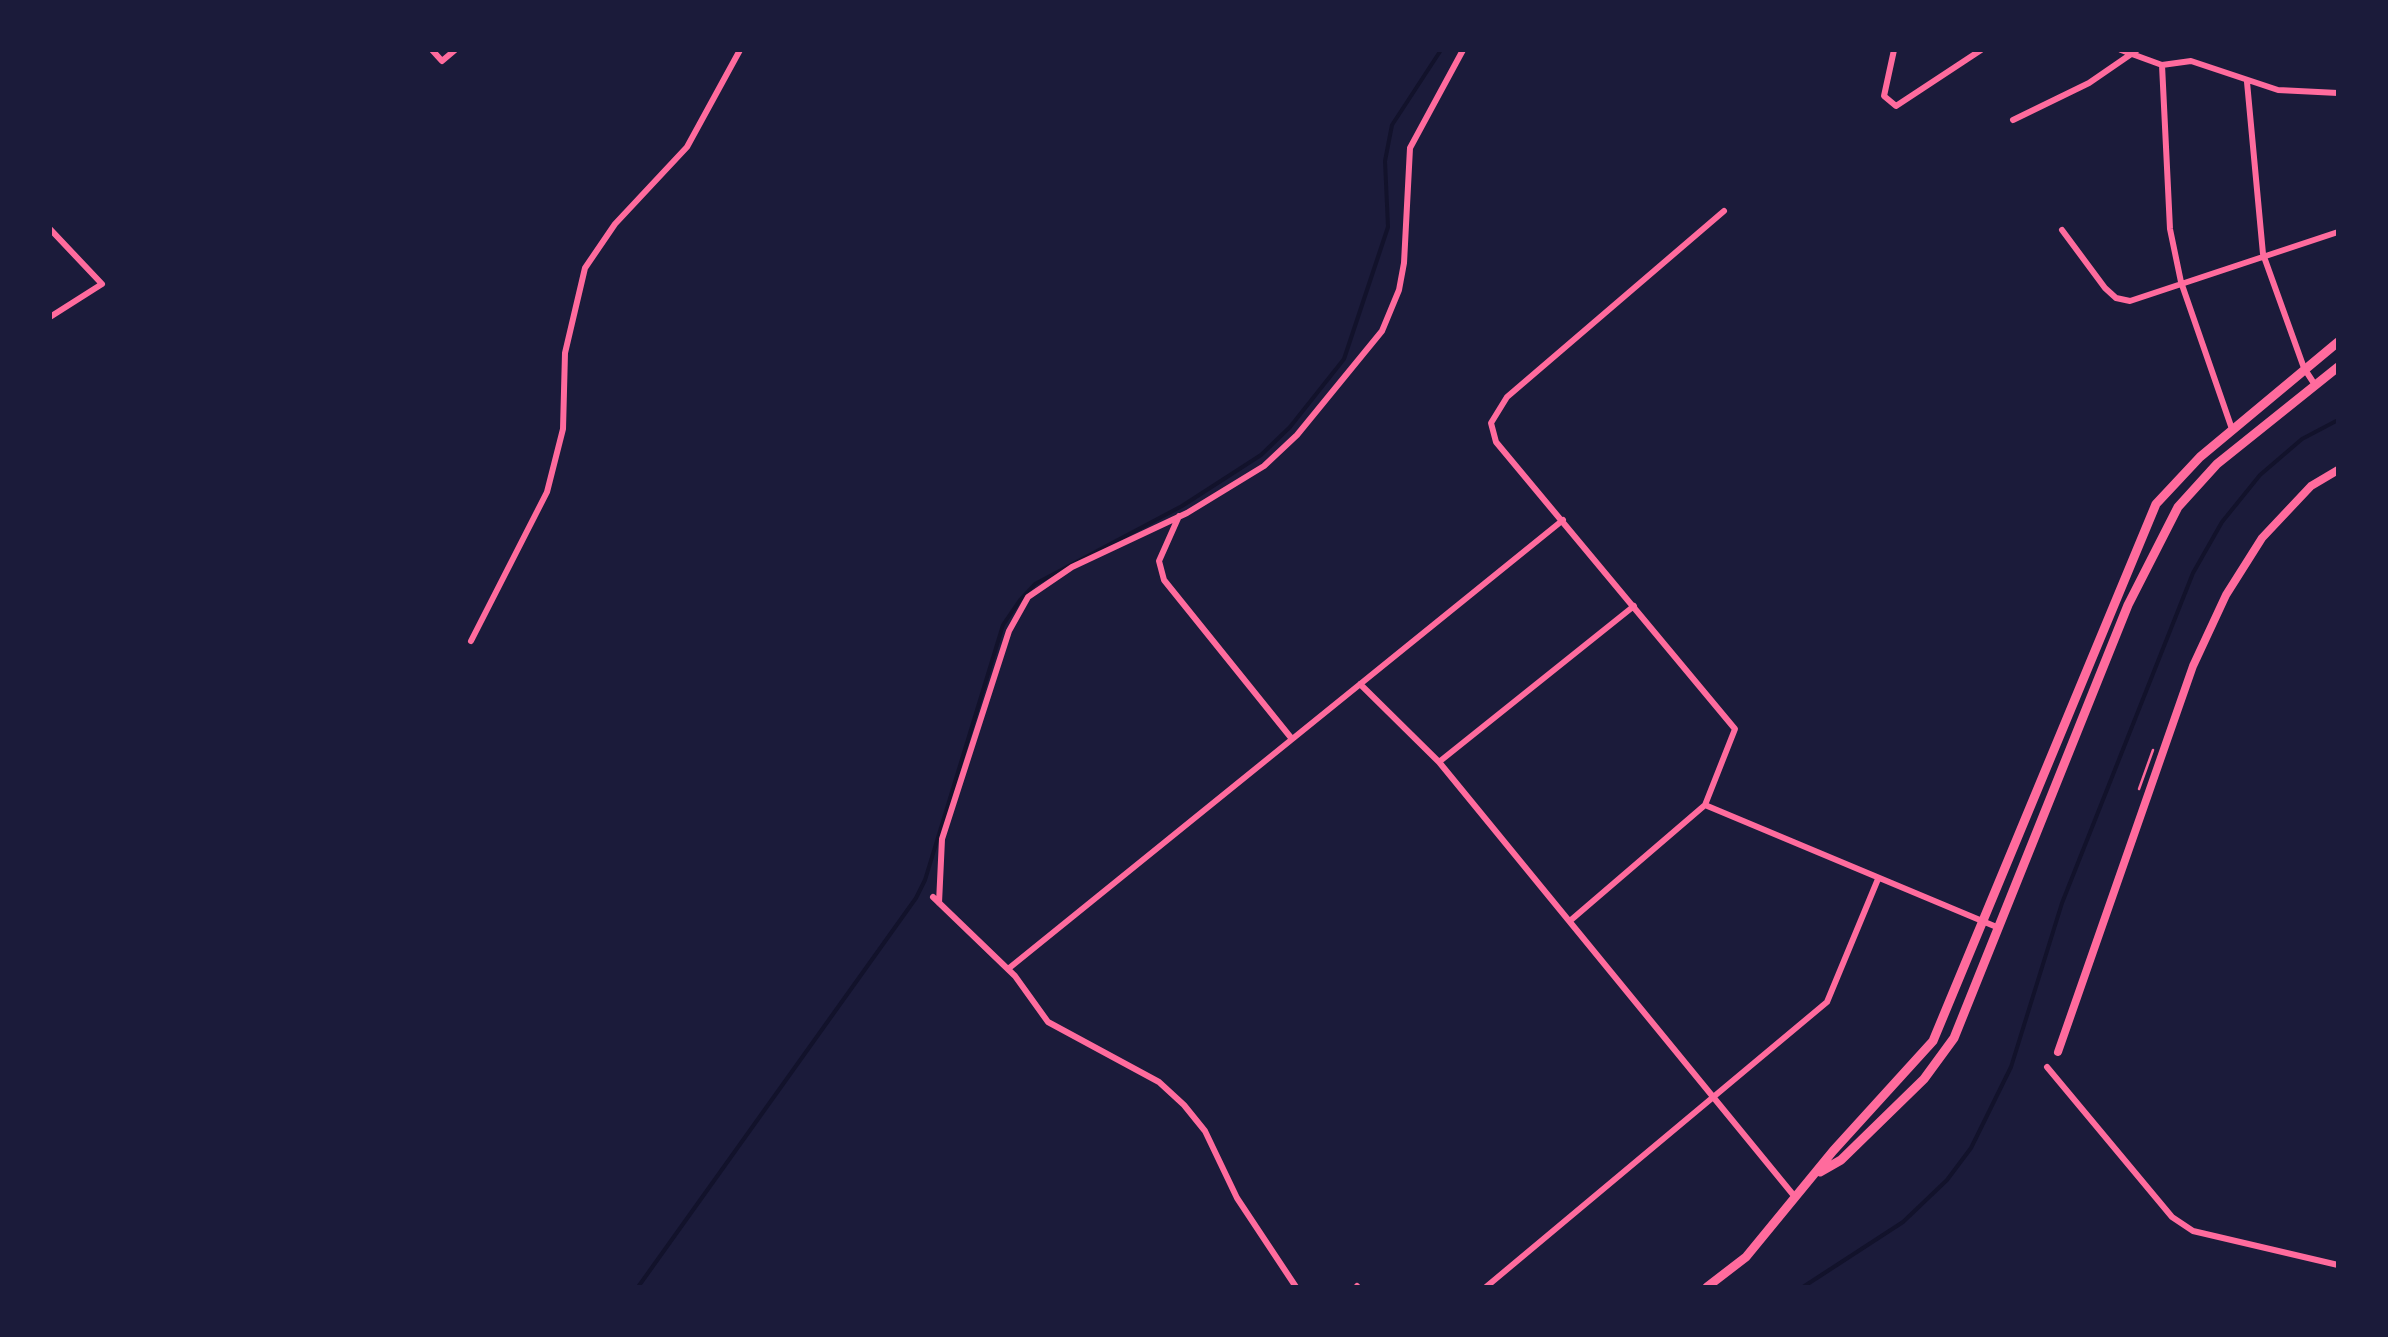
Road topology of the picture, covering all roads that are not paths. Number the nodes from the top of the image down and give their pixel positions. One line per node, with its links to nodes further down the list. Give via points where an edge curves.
1 (432, 50): 2 (street, via 442,61)
2 (455, 50)
3 (740, 50): 29 (street, via 688,146 615,224 585,268 565,353 562,429 547,492)
4 (1463, 50): 26 (street, via 1410,148 1404,263 1382,331 1264,466)
5 (1894, 50): 6 (street, via 1884,96 1896,106)
6 (1981, 50)
7 (2121, 50): 8 (street)
8 (2134, 52): 9 (street); 12 (street)
9 (2162, 64): 10 (street, via 2191,62); 18 (street, via 2170,229)
10 (2247, 82): 11 (street); 17 (street)
11 (2338, 93)
12 (2013, 120)
13 (1724, 211): 27 (street, via 1495,410 1496,442)
14 (50, 228): 19 (street, via 102,284)
15 (2062, 230): 18 (street, via 2120,300)
16 (2338, 232): 17 (street)
17 (2263, 254): 18 (street); 22 (street)
18 (2181, 282): 24 (street)
19 (50, 317)
20 (2338, 342): 22 (main road)
21 (2338, 367): 23 (main road)
22 (2304, 368): 23 (street); 24 (main road)
23 (2315, 385): 37 (main road, via 2217,464 2178,507 2128,606)
24 (2232, 429): 36 (main road, via 2156,504)
25 (2338, 470): 39 (street, via 2311,486 2262,538 2226,595 2193,666)
26 (1179, 516): 31 (street, via 1159,561 1164,580); 38 (street, via 1028,597 1010,631 942,839 936,900)
27 (1563, 520): 28 (street); 30 (street)
28 (1634, 606): 32 (street); 33 (street, via 1735,730)
29 (472, 640)
30 (1360, 684): 31 (street); 32 (street)
31 (1292, 739): 38 (street)
32 (1439, 762): 35 (street)
33 (1705, 806): 34 (street); 35 (street)
34 (1878, 879): 36 (street); 41 (street, via 1828,1002)
35 (1570, 920): 41 (street)
36 (1984, 922): 37 (street); 42 (main road, via 1933,1041)
37 (1999, 928): 42 (main road, via 1940,1060 1841,1160)
38 (1008, 969): 45 (street, via 1048,1022 1158,1082 1184,1105)
39 (2058, 1052)
40 (2047, 1067): 44 (street, via 2172,1218 2193,1232)
41 (1713, 1098): 43 (street); 46 (street)
42 (1818, 1174): 43 (main road)
43 (1794, 1197): 47 (main road, via 1746,1258)
44 (2338, 1265)
45 (1296, 1287)
46 (1486, 1287)
47 (1707, 1287)

